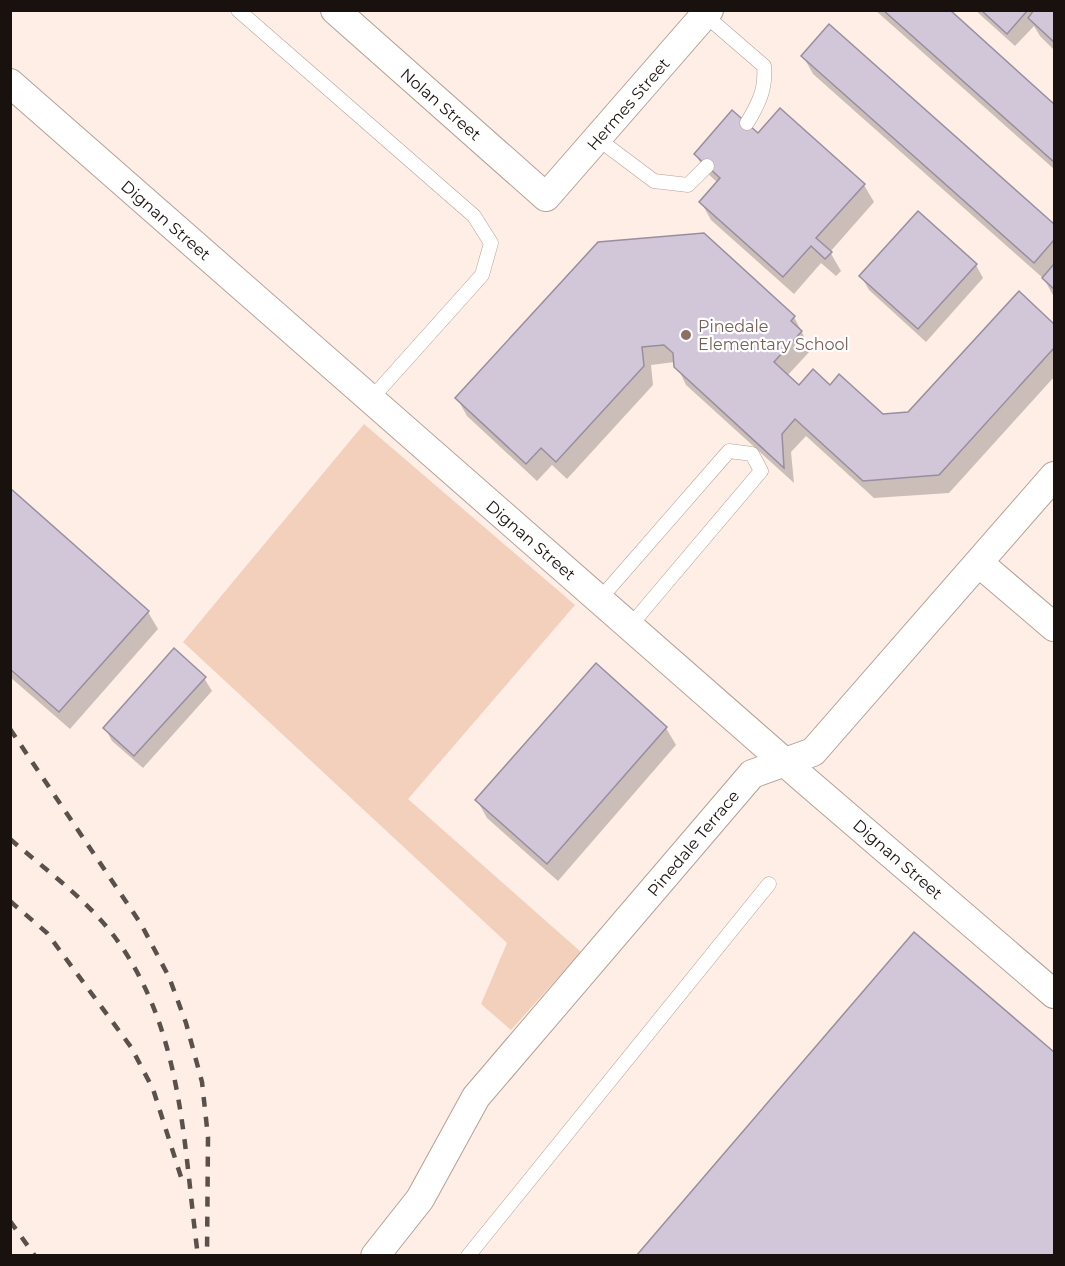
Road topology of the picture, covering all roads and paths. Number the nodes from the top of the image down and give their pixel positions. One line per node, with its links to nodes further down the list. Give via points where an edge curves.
1 (238, 10): 9 (lane, via 474,216 491,243 482,275)
2 (335, 10): 8 (street, Nolan Street)
3 (707, 13): 5 (lane, via 764,66 761,99); 6 (street, Hermes Street)
4 (10, 83): 9 (street, Dignan Street)
5 (747, 123)
6 (598, 139): 7 (lane, via 654,181 688,185); 8 (street, Hermes Street)
7 (707, 166)
8 (546, 197)
9 (371, 399): 12 (street, Dignan Street)
10 (1054, 476): 11 (street, Pinedale Terrace)
11 (980, 563): 14 (street); 15 (street, Pinedale Terrace, via 813,752)
12 (599, 600): 13 (street, Dignan Street); 13 (lane, via 729,451 752,454 761,471)
13 (630, 626): 15 (street, Dignan Street)
14 (1054, 627)
15 (784, 761): 17 (street, Dignan Street); 18 (street, Pinedale Terrace, via 752,774 476,1097 420,1199)
16 (770, 884): 19 (lane)
17 (1054, 994)
18 (375, 1256)
19 (468, 1256)

